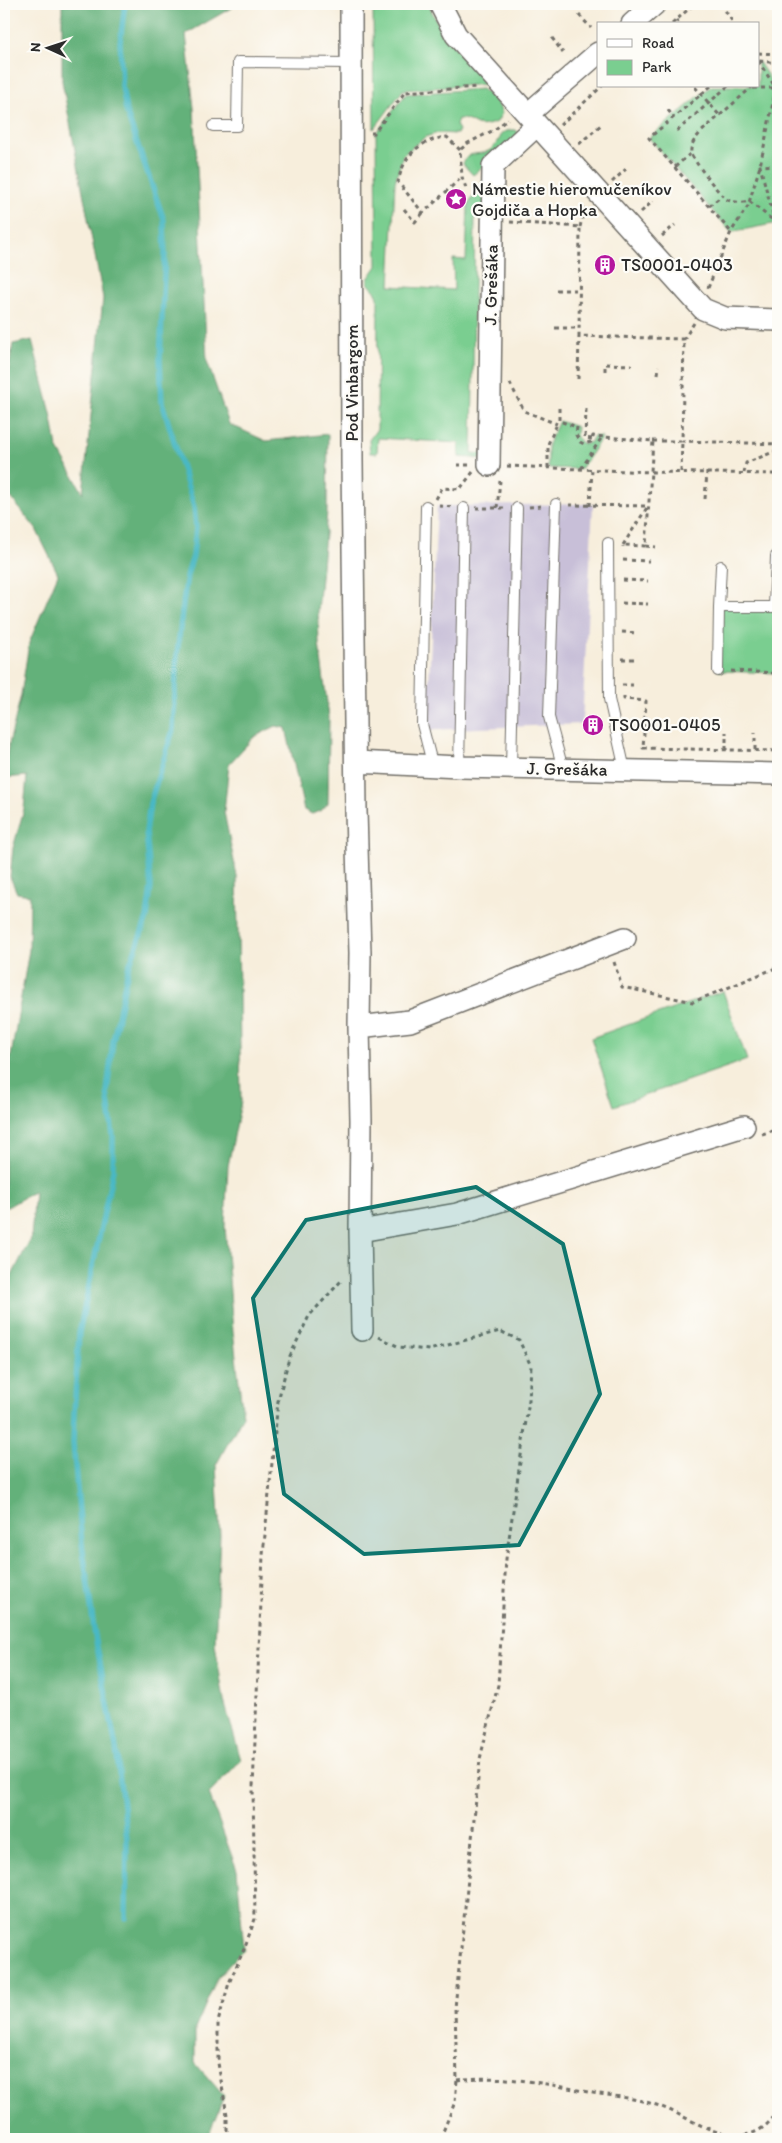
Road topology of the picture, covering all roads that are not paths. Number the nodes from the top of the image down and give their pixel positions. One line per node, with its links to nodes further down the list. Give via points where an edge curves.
1 (351, 4): 6 (street, Pod Vinbargom)
2 (440, 4): 7 (street, via 456,35)
3 (655, 4): 4 (street)
4 (634, 22)
5 (597, 54): 7 (street, J. Grešáka)
6 (351, 63): 8 (lane, via 238,62 237,126); 21 (street, Pod Vinbargom)
7 (529, 115): 9 (street, via 703,309 726,318); 10 (street, J. Grešáka, via 493,166)
8 (213, 126)
9 (778, 320)
10 (489, 465)
11 (556, 504): 25 (lane, via 549,716)
12 (429, 506): 22 (lane, via 422,724)
13 (464, 508): 23 (lane)
14 (517, 508): 24 (lane)
15 (608, 543): 26 (lane, via 609,699)
16 (778, 556): 19 (lane)
17 (721, 566): 18 (lane)
18 (719, 607): 19 (lane); 20 (lane)
19 (776, 607)
20 (718, 671)
21 (356, 762): 22 (street, J. Grešáka); 29 (street, Pod Vinbargom)
22 (433, 767): 23 (street, J. Grešáka)
23 (459, 767): 24 (street, J. Grešáka)
24 (511, 768): 25 (street, J. Grešáka)
25 (563, 769): 26 (street, J. Grešáka)
26 (625, 770): 27 (street, J. Grešáka)
27 (778, 774)
28 (617, 942): 29 (street, via 410,1021)
29 (359, 1026): 31 (street, Pod Vinbargom)
30 (744, 1126): 31 (street, via 457,1214)
31 (360, 1231): 32 (street, Pod Vinbargom)
32 (362, 1330)

